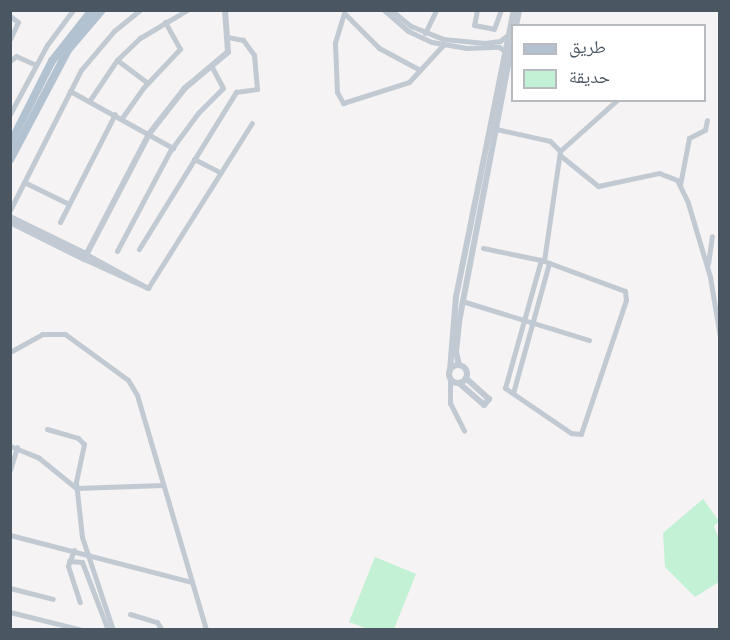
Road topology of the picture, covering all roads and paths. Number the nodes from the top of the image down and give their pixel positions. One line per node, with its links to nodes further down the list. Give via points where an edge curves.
1 (74, 10): 24 (street)
2 (92, 10): 38 (main road, via 52,61)
3 (102, 10): 42 (main road, via 68,50)
4 (140, 10): 28 (street, via 104,41)
5 (187, 10): 14 (street)
6 (225, 10): 17 (street)
7 (384, 10): 19 (street, via 408,31)
8 (391, 10): 15 (street)
9 (436, 10): 15 (street)
10 (477, 10): 11 (street, via 474,25 494,30)
11 (501, 10)
12 (513, 10): 16 (street)
13 (10, 16): 18 (street, via 18,22)
14 (165, 22): 22 (street); 27 (street, via 180,48)
15 (425, 33): 16 (street, via 471,43 500,41)
16 (509, 34): 20 (street)
17 (228, 37): 25 (street, via 228,52); 41 (street, via 243,40 254,55 257,89 252,93 237,91)
18 (10, 39)
19 (443, 45): 20 (street, via 499,47); 26 (street)
20 (506, 52): 65 (street, via 452,322)
21 (511, 55): 36 (street)
22 (117, 60): 27 (street); 29 (street)
23 (10, 61): 24 (street, via 15,56)
24 (36, 65): 31 (street)
25 (211, 65): 37 (street, via 184,88); 39 (street, via 223,88 198,112)
26 (420, 70): 26 (street, via 409,82 341,102 335,43 344,13 372,43)
27 (147, 83): 33 (street)
28 (70, 91): 29 (street); 44 (street)
29 (90, 100): 32 (street)
30 (615, 102): 40 (street)
31 (10, 114)
32 (115, 114): 33 (street); 46 (street)
33 (122, 118): 37 (street)
34 (706, 120): 45 (street, via 705,130 689,138)
35 (252, 123): 43 (street)
36 (496, 129): 40 (street, via 550,141); 58 (street)
37 (149, 134): 39 (street); 55 (street)
38 (11, 144)
39 (173, 148): 54 (street)
40 (560, 154): 45 (street, via 598,186 659,173); 56 (street)
41 (194, 159): 43 (street); 52 (street)
42 (10, 160)
43 (220, 173): 55 (street, via 148,288)
44 (24, 182): 46 (street); 47 (street)
45 (680, 185): 57 (street)
46 (69, 204): 50 (street)
47 (10, 210)
48 (10, 217): 55 (street)
49 (10, 222): 55 (street)
50 (60, 222)
51 (712, 236): 57 (street)
52 (139, 249)
53 (483, 249): 56 (street)
54 (117, 252)
55 (85, 256)
56 (545, 261): 59 (street); 60 (street); 69 (street, via 619,287 625,291 626,300 581,434 571,433)
57 (707, 268): 61 (street)
58 (462, 301): 59 (street); 64 (street, via 456,352)
59 (525, 320): 60 (street); 69 (street, via 506,388)
60 (532, 322): 62 (street); 69 (street)
61 (720, 337)
62 (589, 340)
63 (10, 352): 74 (street, via 35,337 57,333 72,337 120,371 136,395)
64 (459, 365): 65 (street); 66 (street, via 466,369)
65 (450, 370): 67 (street)
66 (466, 378): 68 (street); 68 (street, via 489,399 484,405)
67 (450, 379): 68 (street); 71 (street, via 450,403)
68 (459, 383)
69 (513, 393)
70 (47, 429): 75 (street, via 83,442)
71 (464, 430)
72 (14, 446): 73 (street); 75 (street, via 39,458)
73 (10, 470)
74 (163, 485): 75 (street); 80 (street)
75 (76, 488): 78 (street)
76 (10, 535): 77 (street)
77 (74, 550): 78 (street); 79 (street)
78 (87, 554): 80 (street); 86 (street)
79 (69, 561): 83 (street); 86 (street, via 83,563 106,625)
80 (192, 582): 89 (street)
81 (10, 588): 82 (street)
82 (53, 599)
83 (80, 602)
84 (10, 612): 87 (street)
85 (130, 614): 88 (street, via 157,622)
86 (112, 628)
87 (82, 630)
88 (162, 630)
89 (206, 630)

